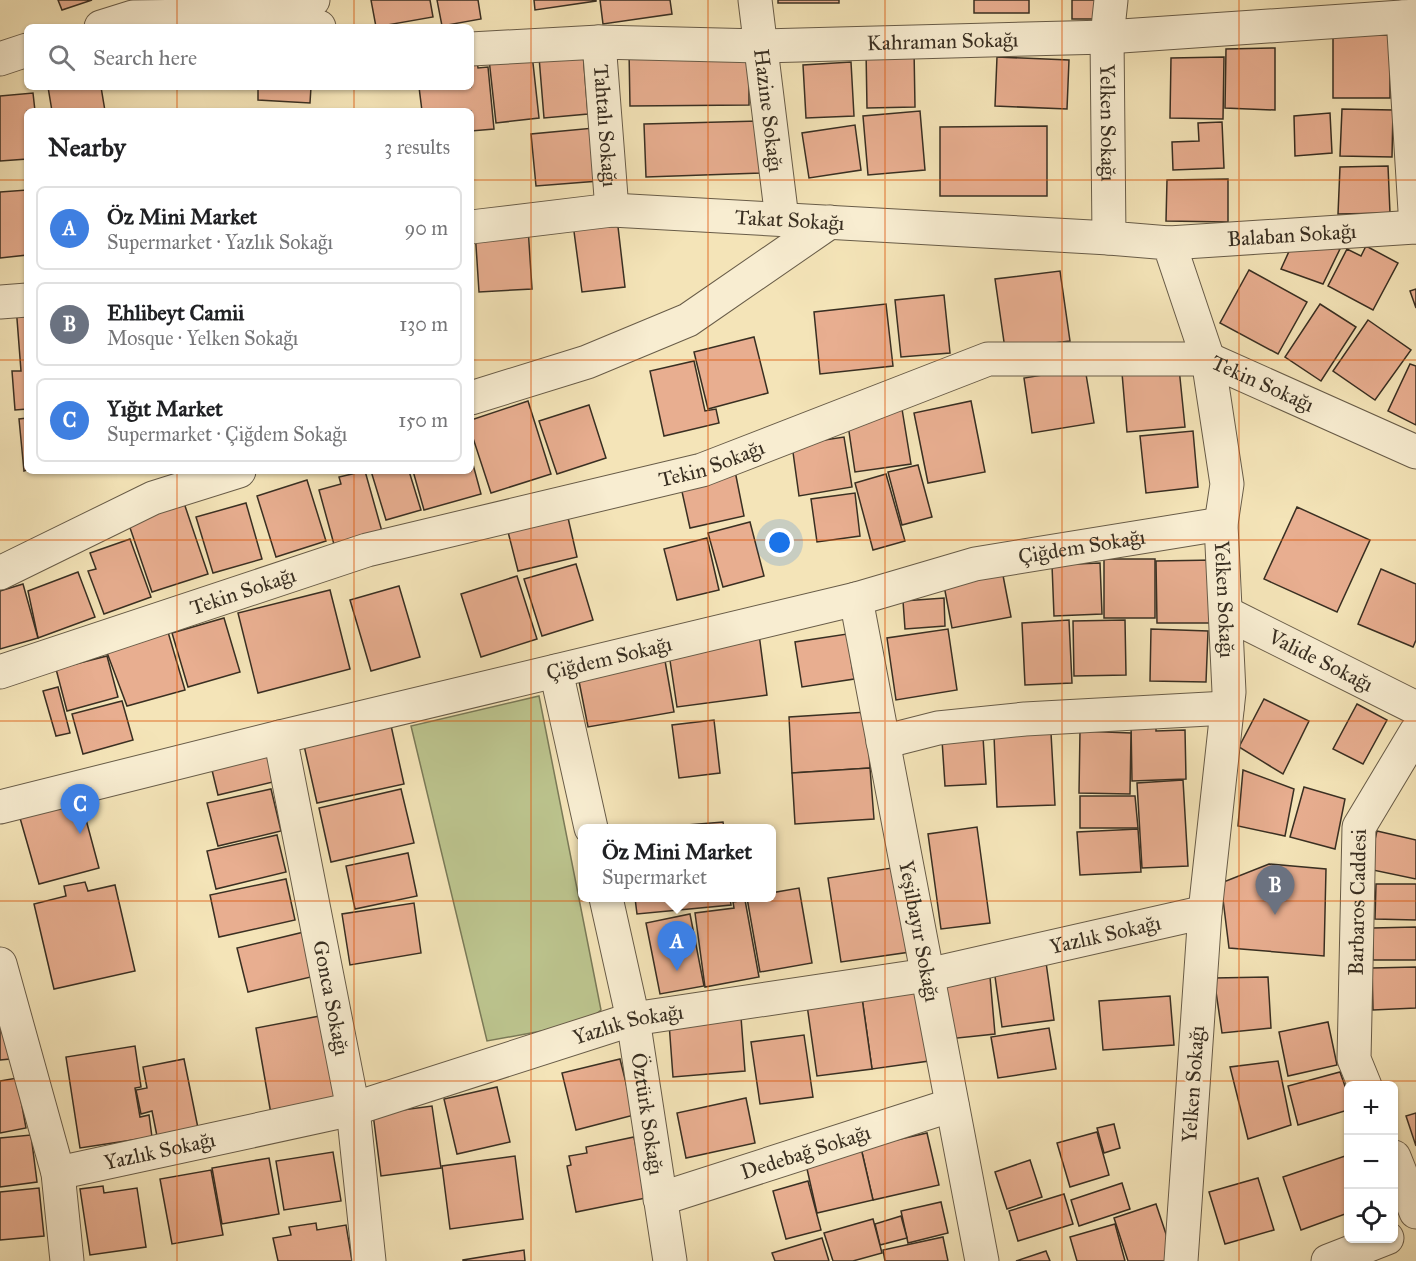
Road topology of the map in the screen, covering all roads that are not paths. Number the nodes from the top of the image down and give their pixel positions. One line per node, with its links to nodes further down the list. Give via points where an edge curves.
1 (313, 0): 5 (street)
2 (755, 0): 11 (street, Hazine Sokağı)
3 (1111, 0): 9 (street, Yelken Sokağı)
4 (129, 9): 5 (street); 7 (street)
5 (268, 15): 8 (street)
6 (1409, 16): 9 (street, Kahraman Sokağı); 19 (street)
7 (106, 24)
8 (306, 24)
9 (1107, 37): 11 (street, Kahraman Sokağı); 20 (street, Yelken Sokağı)
10 (599, 42): 11 (street, Kahraman Sokağı); 12 (street, Kahraman Sokağı); 15 (street, Tahtalı Sokağı)
11 (760, 46): 16 (street, Hazine Sokağı)
12 (474, 49)
13 (24, 51): 14 (street)
14 (0, 59)
15 (612, 210): 16 (street, Takat Sokağı); 18 (street, Takat Sokağı)
16 (782, 219): 17 (street, Takat Sokağı)
17 (830, 222): 20 (street, Takat Sokağı); 25 (street, via 688,320 586,362)
18 (474, 227)
19 (1416, 227): 21 (street, Balaban Sokağı)
20 (1109, 238): 21 (street)
21 (1169, 243): 24 (street, Yelken Sokağı)
22 (24, 300): 23 (street)
23 (0, 302)
24 (1208, 358): 26 (street, Tekin Sokağı); 28 (street, Yelken Sokağı, via 1227,484); 33 (street, Tekin Sokağı, via 988,358 702,470 367,550)
25 (474, 397)
26 (1416, 452)
27 (229, 474): 29 (street, via 153,498)
28 (1221, 524): 30 (street, Çiğdem Sokağı, via 975,564); 31 (street, Yelken Sokağı)
29 (0, 573)
30 (856, 599): 32 (street, Çiğdem Sokağı); 38 (street, Yeşilbayır Sokağı)
31 (1226, 613): 34 (street, Yelken Sokağı); 35 (street, Valide Sokağı)
32 (556, 671): 37 (street, Çiğdem Sokağı); 40 (street)
33 (0, 672)
34 (1227, 708): 38 (street, via 1024,719 938,728); 42 (street, Yelken Sokağı)
35 (1416, 708)
36 (1416, 732): 46 (street, Barbaros Caddesi, via 1359,827 1354,1059)
37 (280, 737): 39 (street, Çiğdem Sokağı); 48 (street, Gonca Sokağı)
38 (883, 742): 44 (street, Yeşilbayır Sokağı)
39 (0, 807)
40 (590, 824)
41 (607, 902): 45 (street, Öztürk Sokağı)
42 (1205, 912): 44 (street, Yazlık Sokağı); 60 (street, Yelken Sokağı)
43 (0, 964): 50 (street)
44 (927, 975): 45 (street, Yazlık Sokağı); 47 (street, Yeşilbayır Sokağı)
45 (633, 1019): 48 (street, Yazlık Sokağı); 51 (street, Öztürk Sokağı)
46 (1363, 1081)
47 (952, 1105): 51 (street, Dedebağ Sokağı); 59 (street, Yeşilbayır Sokağı)
48 (353, 1109): 50 (street, Yazlık Sokağı); 57 (street, Gonca Sokağı)
49 (1398, 1167): 52 (street)
50 (58, 1173): 56 (street)
51 (660, 1199): 58 (street, Öztürk Sokağı)
52 (1416, 1212)
53 (1416, 1227): 54 (street)
54 (1398, 1234)
55 (1376, 1243): 61 (street)
56 (67, 1261)
57 (369, 1261)
58 (670, 1261)
59 (982, 1261)
60 (1181, 1261)
61 (1328, 1261)

